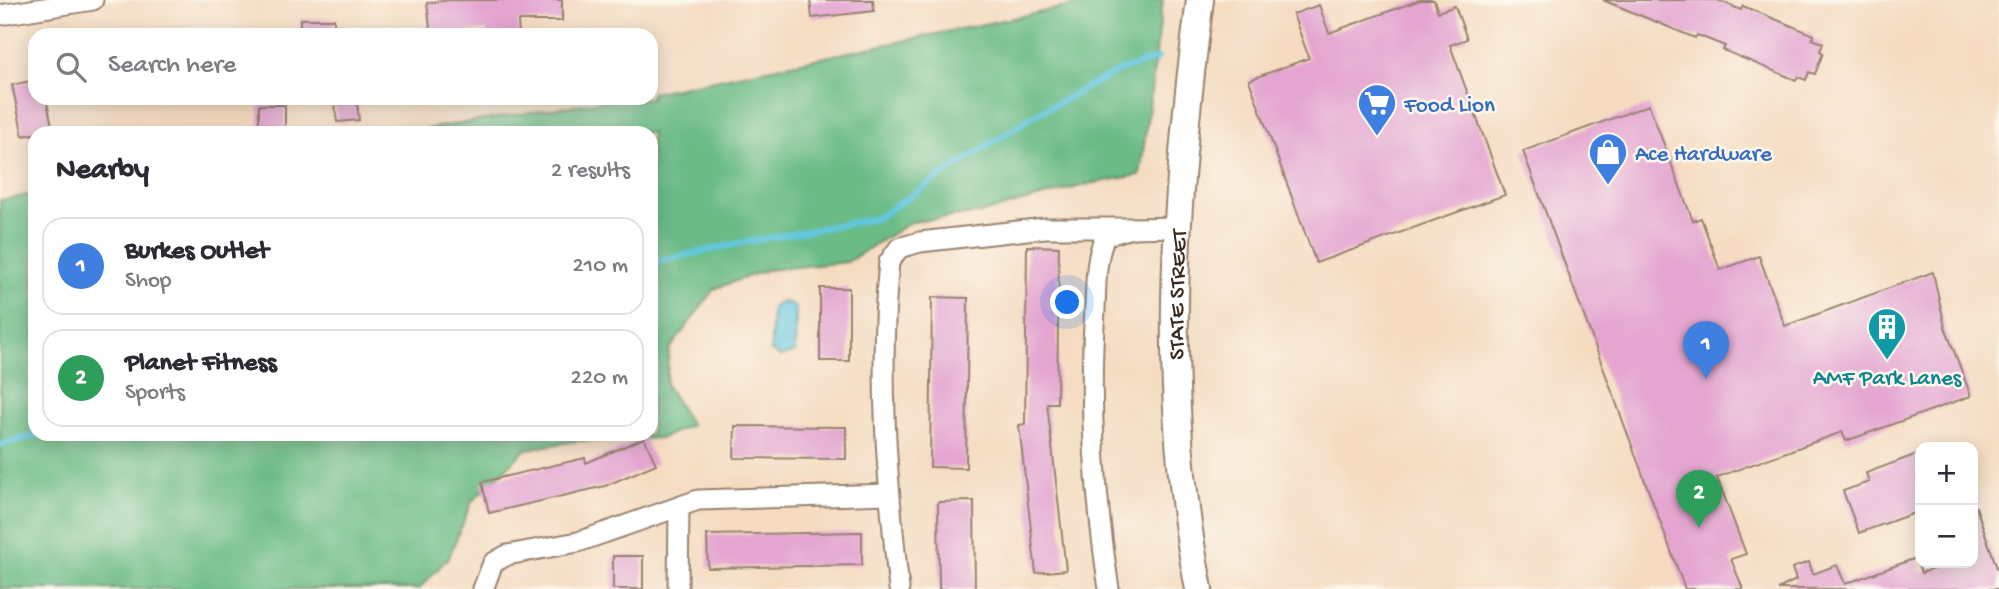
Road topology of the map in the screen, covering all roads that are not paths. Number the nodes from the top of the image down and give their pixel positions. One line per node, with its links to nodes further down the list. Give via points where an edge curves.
1 (93, 0): 3 (street)
2 (1200, 0): 4 (main road, STATE STREET)
3 (0, 15)
4 (1175, 227): 5 (street); 12 (main road, STATE STREET, via 1175,395 1186,519)
5 (1132, 228): 6 (street, via 1045,228 899,248 889,262 886,292 884,411); 11 (street, via 1105,236 1098,252 1092,347 1098,521)
6 (889, 494): 7 (street, via 698,500); 10 (street)
7 (679, 507): 8 (street, via 578,542 507,555 493,563); 9 (street)
8 (483, 589)
9 (678, 589)
10 (898, 589)
11 (1109, 589)
12 (1199, 589)

